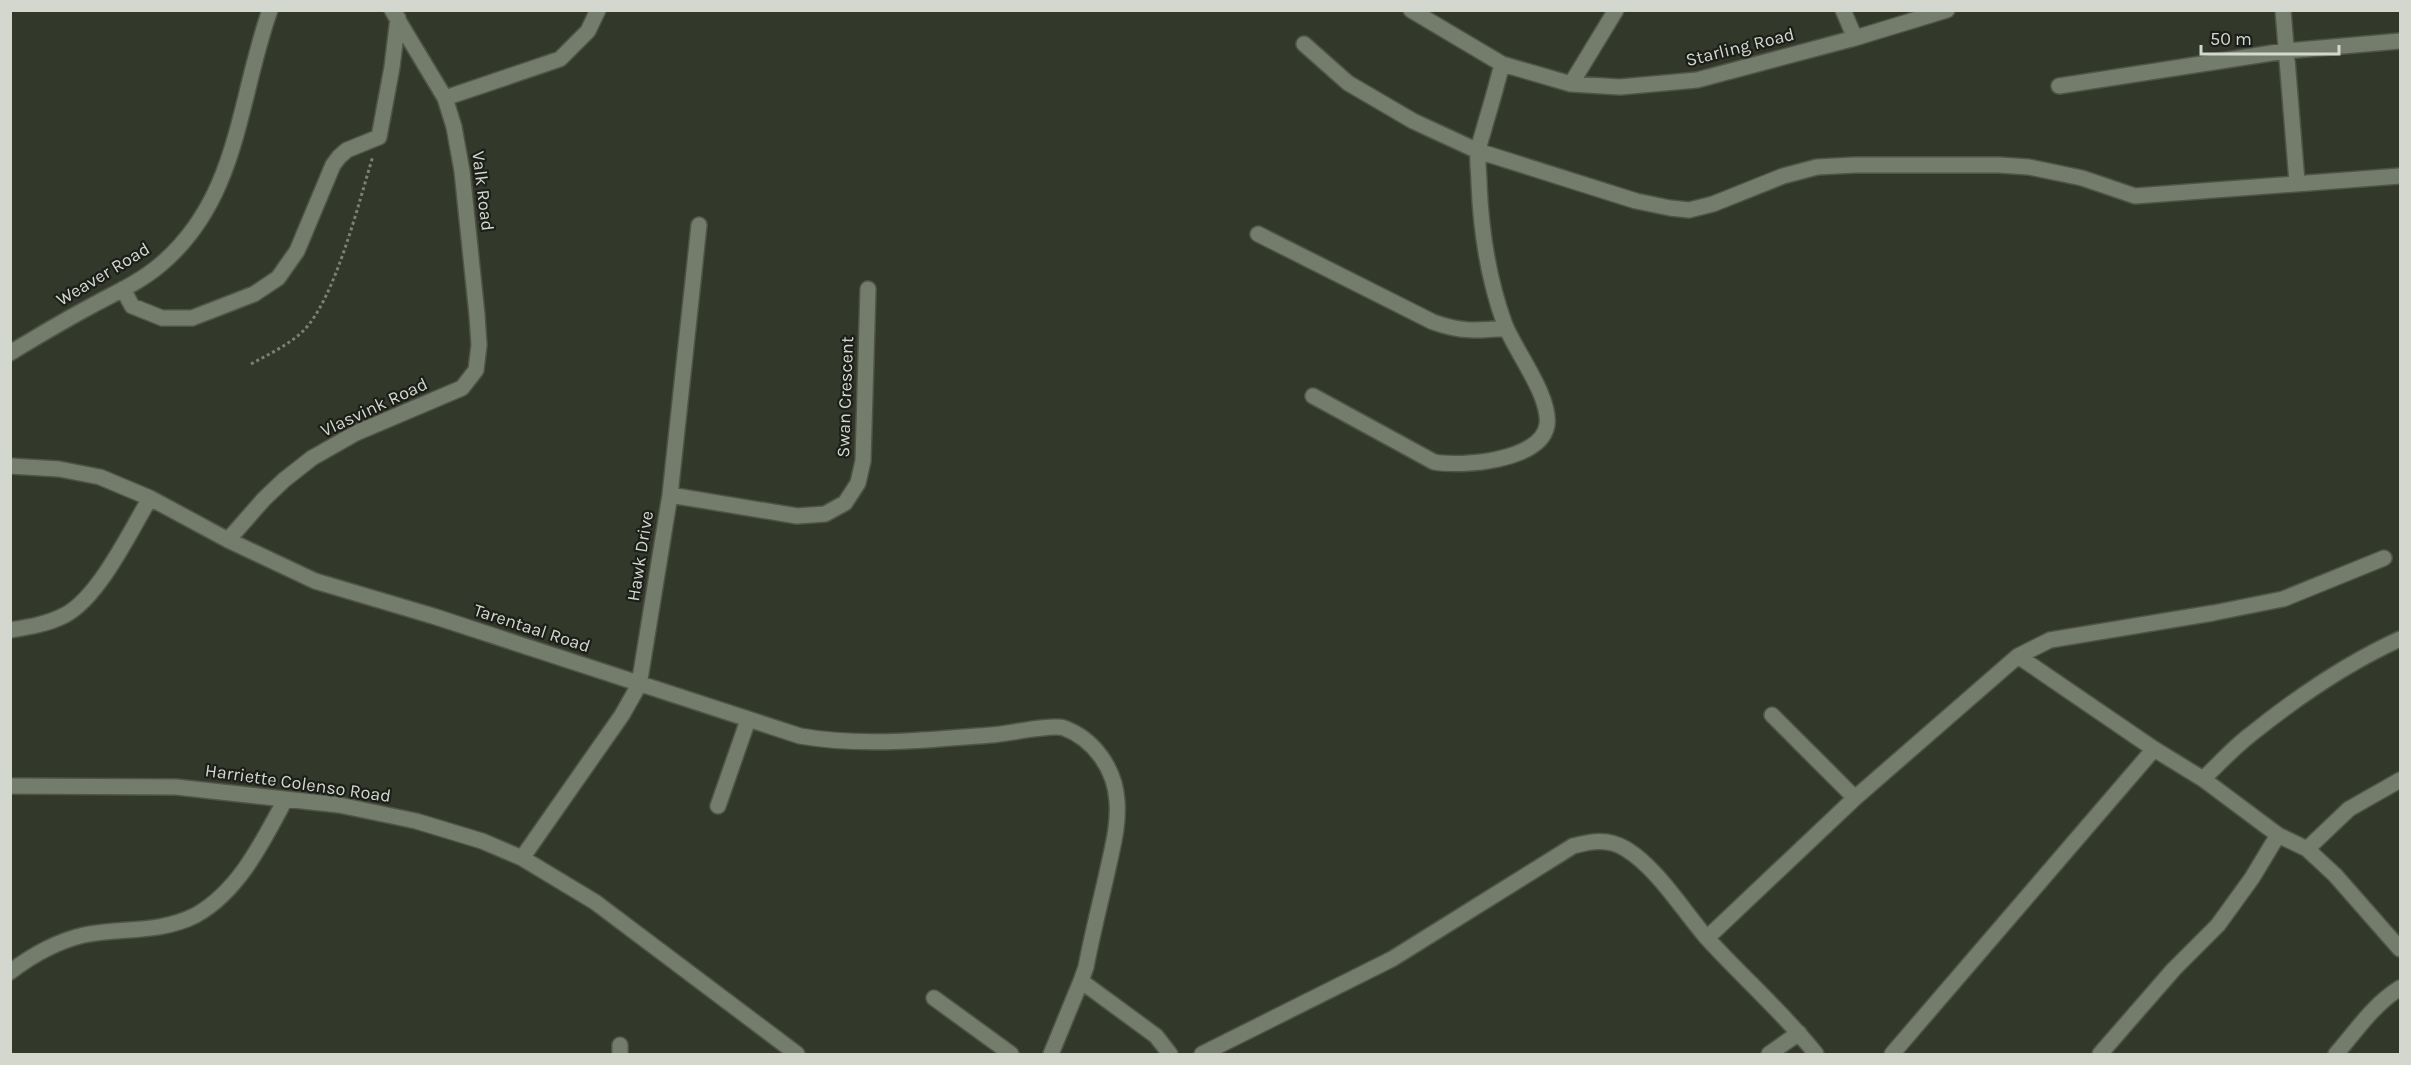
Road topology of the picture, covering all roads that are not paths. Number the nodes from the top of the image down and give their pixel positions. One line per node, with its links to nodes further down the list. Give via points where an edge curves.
1 (270, 10): 22 (street, Weaver Road, via 220,184 184,241 159,266)
2 (598, 10): 16 (street, via 588,31 560,59)
3 (1411, 10): 13 (street, Starling Road)
4 (1616, 10): 14 (street)
5 (1844, 10): 9 (street)
6 (1947, 10): 9 (street, Starling Road)
7 (2283, 10): 12 (street)
8 (395, 14): 16 (street, Valk Road); 22 (street, via 392,68 379,137 347,150 333,165 297,251 278,278 254,294 192,318 162,318 132,306)
9 (1855, 38): 14 (street, Starling Road, via 1697,80 1620,87)
10 (2400, 41): 12 (street)
11 (1304, 44): 17 (street, via 1348,83 1413,121)
12 (2285, 51): 15 (street); 19 (street)
13 (1502, 64): 14 (street, Starling Road); 17 (street)
14 (1571, 84)
15 (2059, 86)
16 (445, 98): 26 (street, Valk Road, via 462,171 478,325 476,370)
17 (1478, 151): 19 (street, via 1636,201 1689,210 1783,176 1817,167 1855,165 2029,167 2082,178 2135,196); 24 (street, via 1480,213 1489,278)
18 (2400, 176): 19 (street)
19 (2297, 182)
20 (699, 225): 29 (street, Hawk Drive)
21 (1258, 234): 24 (street, via 1433,322 1472,331)
22 (123, 289): 25 (street, Weaver Road)
23 (868, 289): 29 (street, Swan Crescent, via 863,461 858,483 845,503 825,514 797,516)
24 (1506, 327): 27 (street, via 1546,406 1544,433 1521,452 1468,464 1434,462)
25 (10, 353)
26 (462, 388): 31 (street, Vlasvink Road, via 356,433 312,458 284,480)
27 (1313, 396)
28 (10, 466): 30 (street, Tarentaal Road, via 100,477)
29 (670, 495): 36 (street, Hawk Drive)
30 (150, 498): 31 (street, Tarentaal Road); 33 (street, via 84,600 65,615)
31 (228, 540): 36 (street, Tarentaal Road, via 315,581)
32 (2384, 558): 35 (street, via 2283,599 2050,640)
33 (10, 630)
34 (2400, 639): 40 (street, via 2362,656 2281,712 2248,736)
35 (2018, 656): 39 (street); 43 (street)
36 (639, 684): 38 (street, Tarentaal Road); 48 (street, Hawk Drive, via 622,715)
37 (1772, 715): 43 (street)
38 (748, 720): 45 (street); 52 (street, Tarentaal Road, via 800,736 866,744 1061,727 1084,737 1111,771 1117,800 1116,830)
39 (2154, 749): 40 (street); 63 (street)
40 (2203, 779): 46 (street)
41 (2400, 780): 47 (street, via 2349,808)
42 (10, 786): 44 (street, Harriette Colenso Road, via 176,787)
43 (1854, 798): 49 (street)
44 (285, 800): 48 (street, Harriette Colenso Road, via 339,805 416,821); 51 (street, via 241,875 196,914 165,926 85,934 49,948)
45 (718, 806)
46 (2278, 835): 47 (street); 64 (street, via 2218,925)
47 (2307, 849): 50 (street)
48 (522, 858): 56 (street, Harriette Colenso Road, via 595,902)
49 (1707, 938): 55 (street); 60 (street, via 1649,868 1626,849 1608,841 1593,841 1573,846 1392,959)
50 (2400, 949)
51 (10, 972)
52 (1081, 981): 58 (street); 59 (street, via 1156,1036)
53 (2400, 988): 65 (street, via 2389,995)
54 (934, 998): 57 (street)
55 (1799, 1033): 61 (street); 62 (street)
56 (797, 1054)
57 (1011, 1054)
58 (1052, 1054)
59 (1170, 1054)
60 (1202, 1054)
61 (1769, 1054)
62 (1816, 1054)
63 (1892, 1054)
64 (2100, 1054)
65 (2336, 1054)

